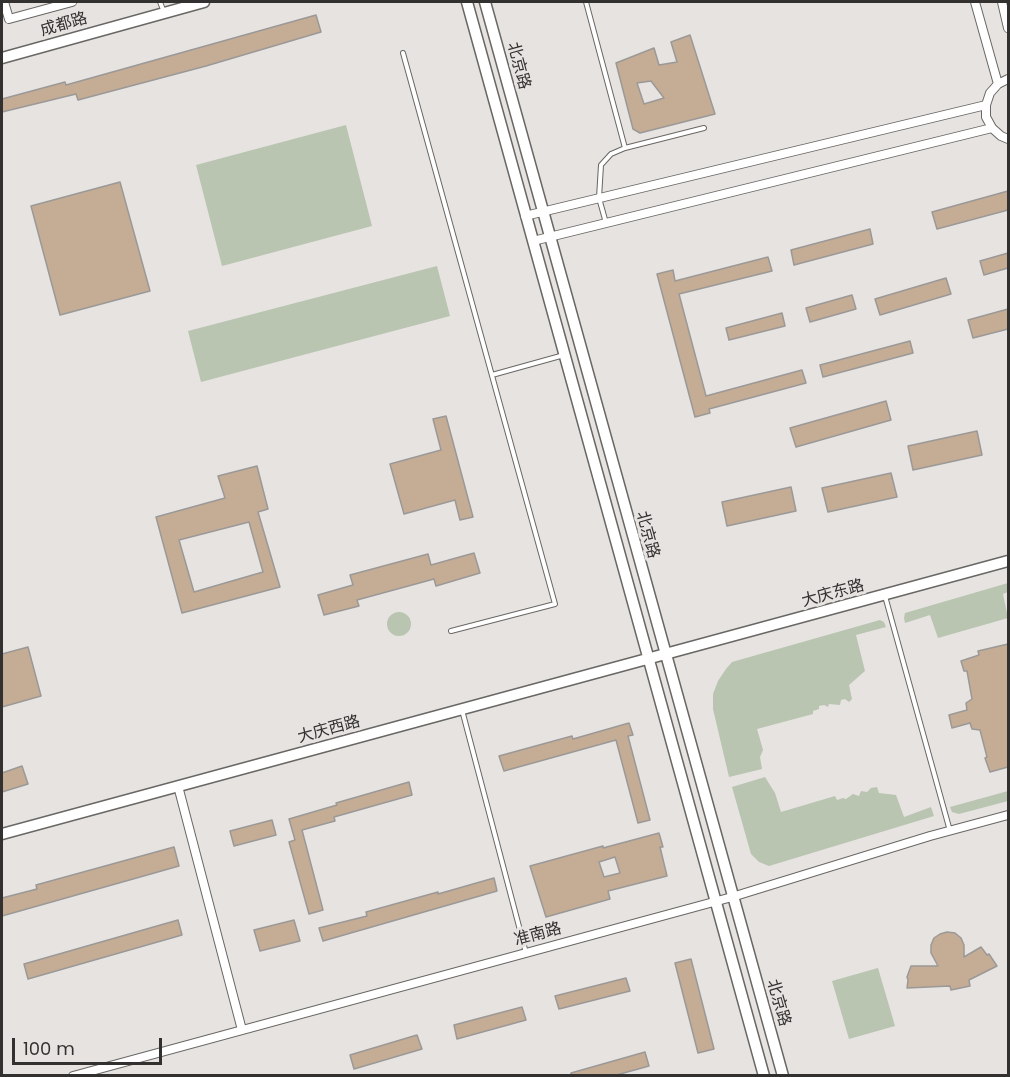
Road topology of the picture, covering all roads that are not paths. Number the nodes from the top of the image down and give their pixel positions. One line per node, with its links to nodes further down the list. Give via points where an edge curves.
1 (4, 2): 2 (street, via 9,19)
2 (72, 2)
3 (204, 2): 9 (main road, 成都路)
4 (466, 2): 22 (main road, 北京路)
5 (485, 2): 21 (main road, 北京路)
6 (586, 2): 19 (lane)
7 (975, 2): 14 (street)
8 (1002, 2): 10 (street)
9 (162, 7): 12 (main road, 成都路)
10 (1008, 28)
11 (404, 53): 27 (lane)
12 (2, 58)
13 (1008, 79): 14 (street)
14 (998, 84): 15 (street)
15 (986, 105): 17 (street, via 986,117); 20 (street)
16 (704, 128): 19 (lane)
17 (992, 128): 18 (street); 23 (street)
18 (1008, 139)
19 (625, 148): 20 (lane, via 611,154 601,165)
20 (599, 198): 21 (street); 23 (lane)
21 (543, 212): 22 (street); 24 (main road, 北京路)
22 (525, 216): 25 (main road, 北京路)
23 (606, 223): 24 (street)
24 (550, 237): 25 (street); 31 (main road, 北京路)
25 (532, 242): 26 (main road, 北京路)
26 (564, 355): 27 (lane); 32 (main road, 北京路)
27 (492, 375): 30 (lane, via 555,604)
28 (1008, 561): 29 (main road, 大庆东路)
29 (885, 595): 31 (main road, 大庆东路); 36 (lane)
30 (451, 631)
31 (665, 655): 32 (main road, 大庆西路); 38 (main road, 北京路)
32 (648, 660): 33 (main road, 大庆西路); 39 (main road, 北京路)
33 (462, 710): 34 (main road, 大庆西路); 40 (lane)
34 (178, 786): 37 (main road, 大庆西路); 41 (street)
35 (1008, 815): 36 (street, 准南路)
36 (950, 831): 38 (street, 准南路)
37 (2, 834)
38 (732, 897): 39 (street, 准南路); 44 (main road, 北京路)
39 (715, 901): 40 (street, 准南路); 43 (main road, 北京路)
40 (526, 952): 41 (street, 准南路)
41 (242, 1029): 42 (street, 准南路)
42 (73, 1076)
43 (764, 1076)
44 (783, 1076)

